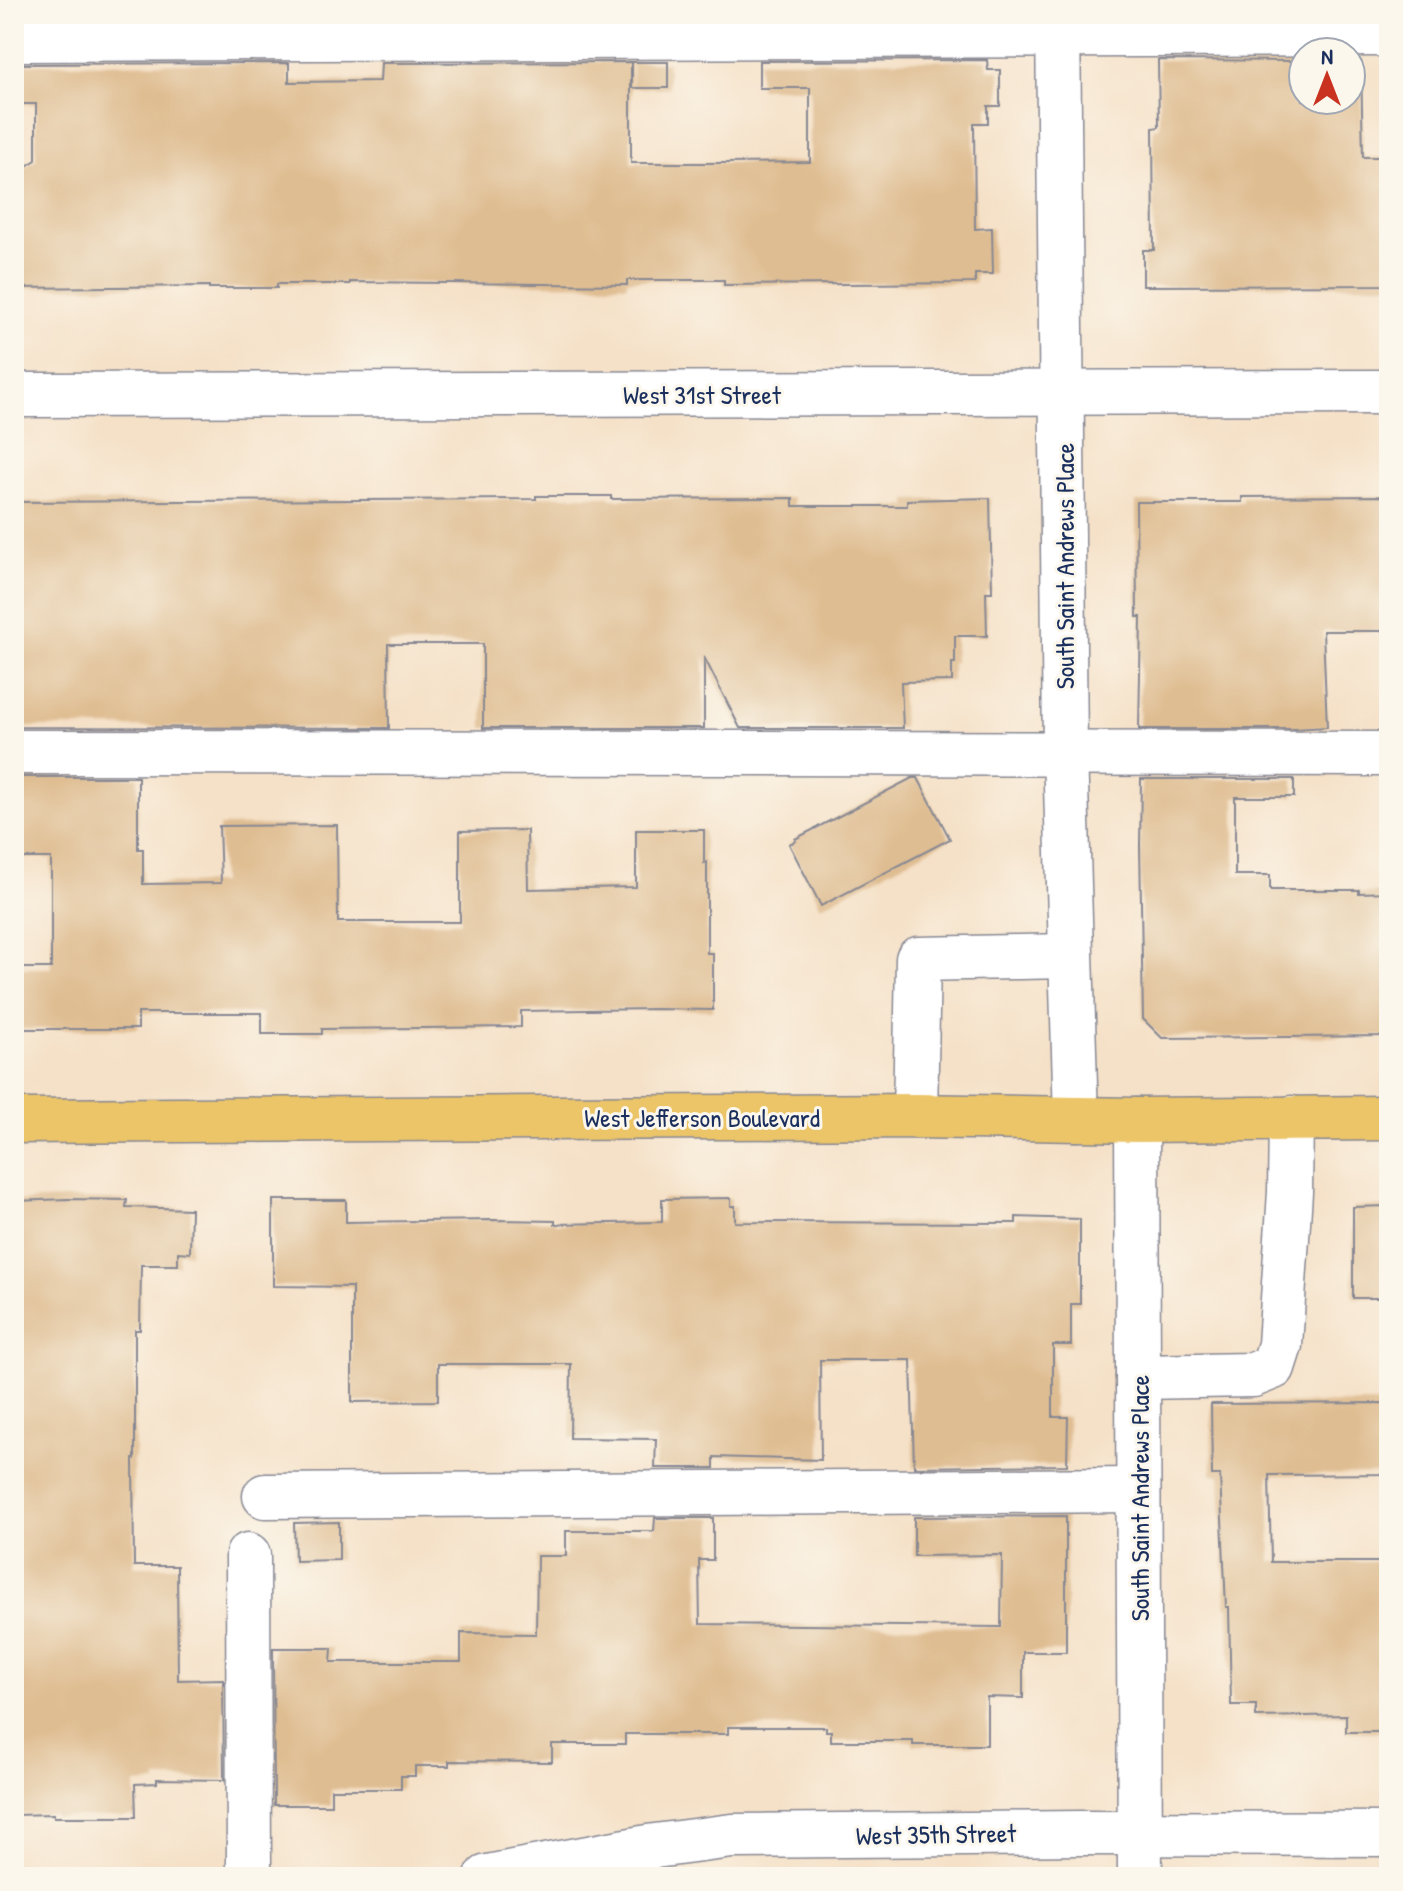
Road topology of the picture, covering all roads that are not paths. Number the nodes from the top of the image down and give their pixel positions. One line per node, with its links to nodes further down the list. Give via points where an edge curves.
1 (1058, 24): 2 (street); 3 (street); 5 (street, South Saint Andrews Place)
2 (1389, 34)
3 (14, 39)
4 (1389, 392): 5 (street, West 31st Street)
5 (1063, 393): 6 (street, West 31st Street); 8 (street, South Saint Andrews Place)
6 (14, 395)
7 (14, 752): 8 (street)
8 (1065, 752): 9 (street); 10 (street, South Saint Andrews Place)
9 (1389, 754)
10 (1070, 956): 11 (street, via 918,959); 14 (street, South Saint Andrews Place)
11 (915, 1116): 14 (main road, West Jefferson Boulevard); 16 (main road, West Jefferson Boulevard)
12 (1291, 1118): 13 (main road, West Jefferson Boulevard); 15 (main road, West Jefferson Boulevard); 17 (street, via 1280,1345 1273,1367 1253,1375)
13 (1389, 1118)
14 (1076, 1119): 15 (main road, West Jefferson Boulevard)
15 (1137, 1120): 17 (street, South Saint Andrews Place)
16 (14, 1121)
17 (1138, 1377): 18 (street, South Saint Andrews Place)
18 (1138, 1490): 19 (street); 22 (street, South Saint Andrews Place)
19 (265, 1496)
20 (248, 1555): 23 (street)
21 (1389, 1834): 22 (street, West 35th Street)
22 (1140, 1856): 24 (street, West 35th Street, via 1081,1833 732,1836)
23 (249, 1877)
24 (487, 1877)

